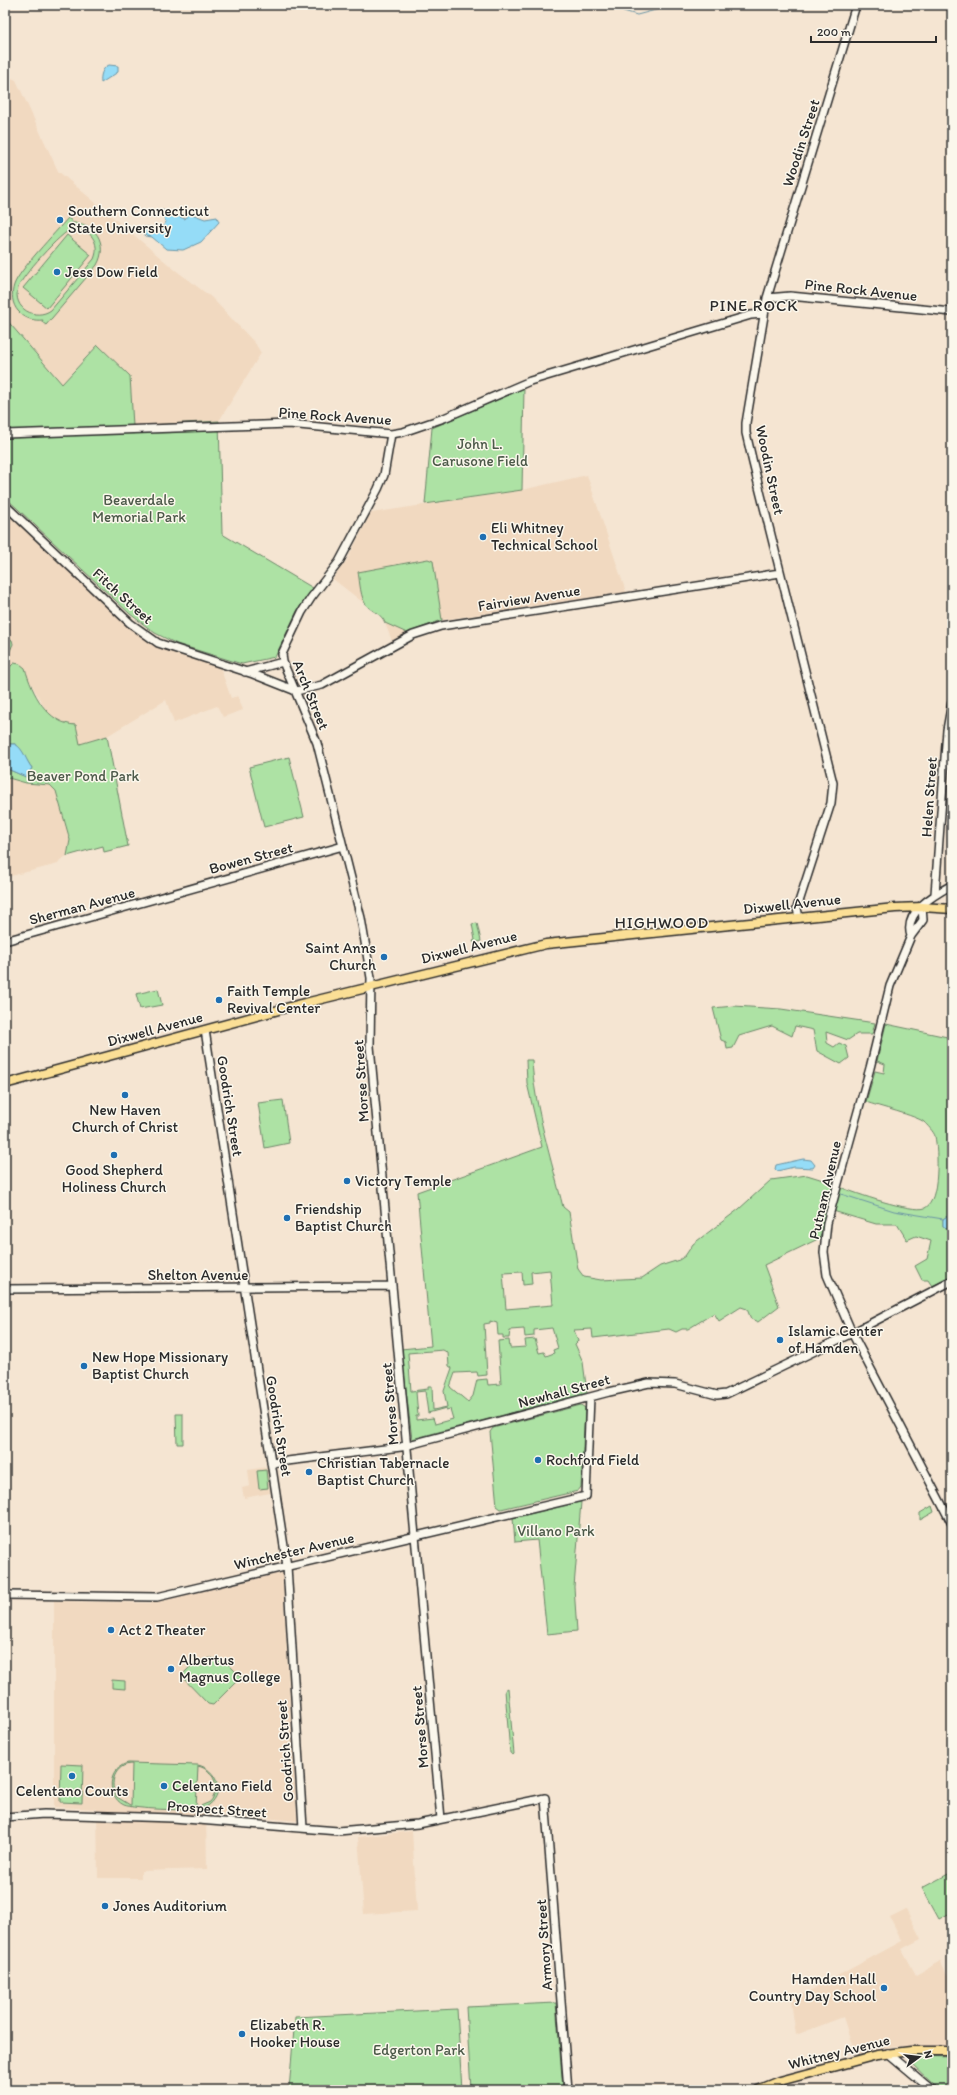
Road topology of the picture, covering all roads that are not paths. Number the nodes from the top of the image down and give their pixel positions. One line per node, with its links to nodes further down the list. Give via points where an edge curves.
1 (856, 5): 2 (main road, Woodin Street)
2 (767, 298): 3 (main road, Pine Rock Avenue, via 790,296); 4 (main road, Woodin Street)
3 (952, 312)
4 (763, 314): 6 (main road, Pine Rock Avenue, via 751,315 530,381 420,427); 8 (main road, Woodin Street, via 746,433)
5 (5, 434): 6 (main road, Pine Rock Avenue, via 283,424)
6 (391, 434): 9 (main road, Arch Street, via 384,475 378,489 339,562 302,612 282,654)
7 (5, 505): 10 (main road, Fitch Street, via 130,624 158,643)
8 (780, 573): 11 (main road, Fairview Avenue, via 441,626 414,635 322,685); 19 (main road, Woodin Street, via 833,783 831,803 797,908)
9 (283, 662): 10 (main road); 11 (main road, Arch Street)
10 (245, 672): 11 (main road, Fitch Street)
11 (296, 691): 13 (main road, Arch Street, via 317,743)
12 (952, 702): 15 (main road, Helen Street, via 947,730)
13 (343, 846): 16 (main road, Bowen Street); 22 (main road, Arch Street, via 365,938)
14 (952, 885): 15 (main road)
15 (935, 894): 17 (main road)
16 (166, 896): 21 (main road, Sherman Avenue)
17 (922, 907): 18 (main road, Dixwell Avenue); 19 (main road, Dixwell Avenue); 20 (main road, Putnam Avenue, via 923,920); 20 (main road, Putnam Avenue, via 910,919)
18 (952, 909)
19 (799, 918): 22 (main road, Dixwell Avenue, via 546,944)
20 (911, 936): 29 (main road, Putnam Avenue, via 890,986 824,1241 826,1275)
21 (5, 941)
22 (370, 987): 23 (main road, Dixwell Avenue); 26 (main road, Morse Street, via 370,1040)
23 (205, 1030): 24 (main road, Dixwell Avenue); 27 (main road, Goodrich Street)
24 (5, 1084)
25 (952, 1281): 29 (main road, Newhall Street)
26 (391, 1286): 27 (main road, Shelton Avenue); 31 (main road, Morse Street)
27 (244, 1287): 28 (main road, Shelton Avenue); 32 (main road, Goodrich Street)
28 (5, 1289)
29 (852, 1333): 30 (main road, Newhall Street, via 726,1394 717,1395 659,1382); 33 (main road, Putnam Avenue)
30 (590, 1397): 31 (main road, Newhall Street); 34 (main road, Winchester Avenue, via 586,1496)
31 (407, 1445): 32 (main road, Newhall Street); 34 (main road, Morse Street)
32 (271, 1463): 35 (main road, Goodrich Street)
33 (952, 1524)
34 (415, 1535): 35 (main road, Winchester Avenue); 39 (main road, Morse Street)
35 (287, 1566): 36 (main road, Winchester Avenue, via 157,1596); 40 (main road, Goodrich Street)
36 (5, 1595)
37 (545, 1798): 39 (main road, Prospect Street); 43 (main road, Armory Street)
38 (5, 1817): 40 (main road, Prospect Street, via 44,1814 130,1816)
39 (441, 1819): 40 (main road, Prospect Street, via 418,1824 347,1831)
40 (303, 1828)
41 (952, 2051): 42 (main road, Whitney Avenue)
42 (888, 2053): 44 (main road, Whitney Avenue, via 780,2081); 45 (main road)
43 (568, 2090)
44 (758, 2090)
45 (932, 2090)

